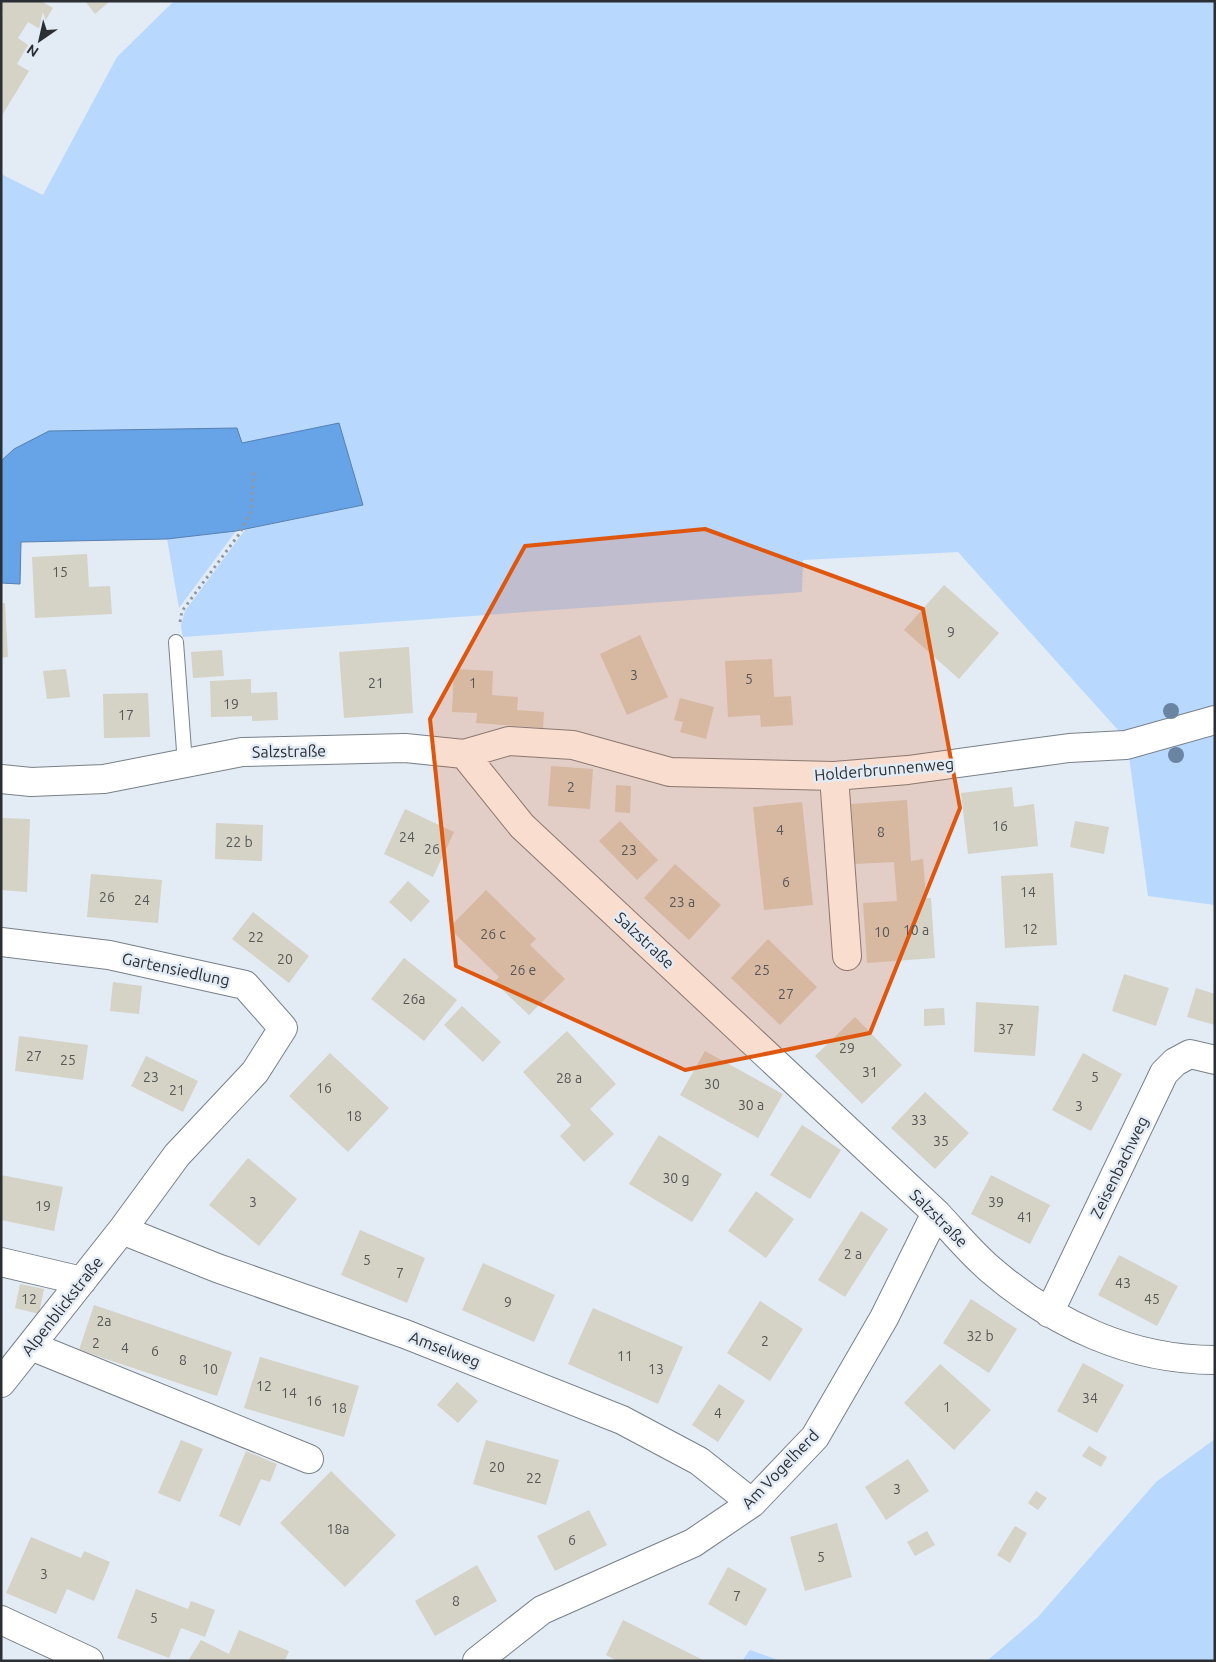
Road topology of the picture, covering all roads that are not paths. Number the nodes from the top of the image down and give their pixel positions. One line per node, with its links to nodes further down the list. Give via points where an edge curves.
1 (176, 642): 4 (lane)
2 (1215, 720): 5 (street, Holderbrunnenweg, via 1126,745 1068,748 908,770)
3 (464, 754): 4 (street, Salzstraße, via 405,748 242,752); 5 (street, Holderbrunnenweg, via 509,741 564,744 670,772); 10 (street, Salzstraße, via 522,826)
4 (185, 764): 6 (street, Salzstraße, via 104,779 31,782)
5 (834, 776): 8 (street)
6 (1, 779)
7 (1, 942): 11 (street, Gartensiedlung, via 109,955 245,985 283,1028 254,1072 177,1155)
8 (847, 956)
9 (1215, 1060): 14 (street, Zeisenbachweg, via 1190,1054 1164,1073)
10 (936, 1213): 14 (street, Salzstraße, via 990,1270); 19 (street, Am Vogelherd, via 884,1318 815,1436)
11 (122, 1230): 13 (street, Alpenblickstraße); 19 (street, Amselweg, via 217,1268 414,1337 622,1420 699,1461)
12 (1, 1262): 13 (street)
13 (82, 1281): 15 (street, Alpenblickstraße)
14 (1049, 1313): 16 (street, Salzstraße, via 1088,1334 1135,1351)
15 (31, 1346): 17 (street, Alpenblickstraße); 18 (street)
16 (1215, 1360)
17 (1, 1383)
18 (309, 1459)
19 (752, 1503): 23 (street, Am Vogelherd, via 692,1543 542,1610)
20 (1, 1620): 21 (street)
21 (53, 1654): 22 (street)
22 (88, 1661)
23 (477, 1661)

